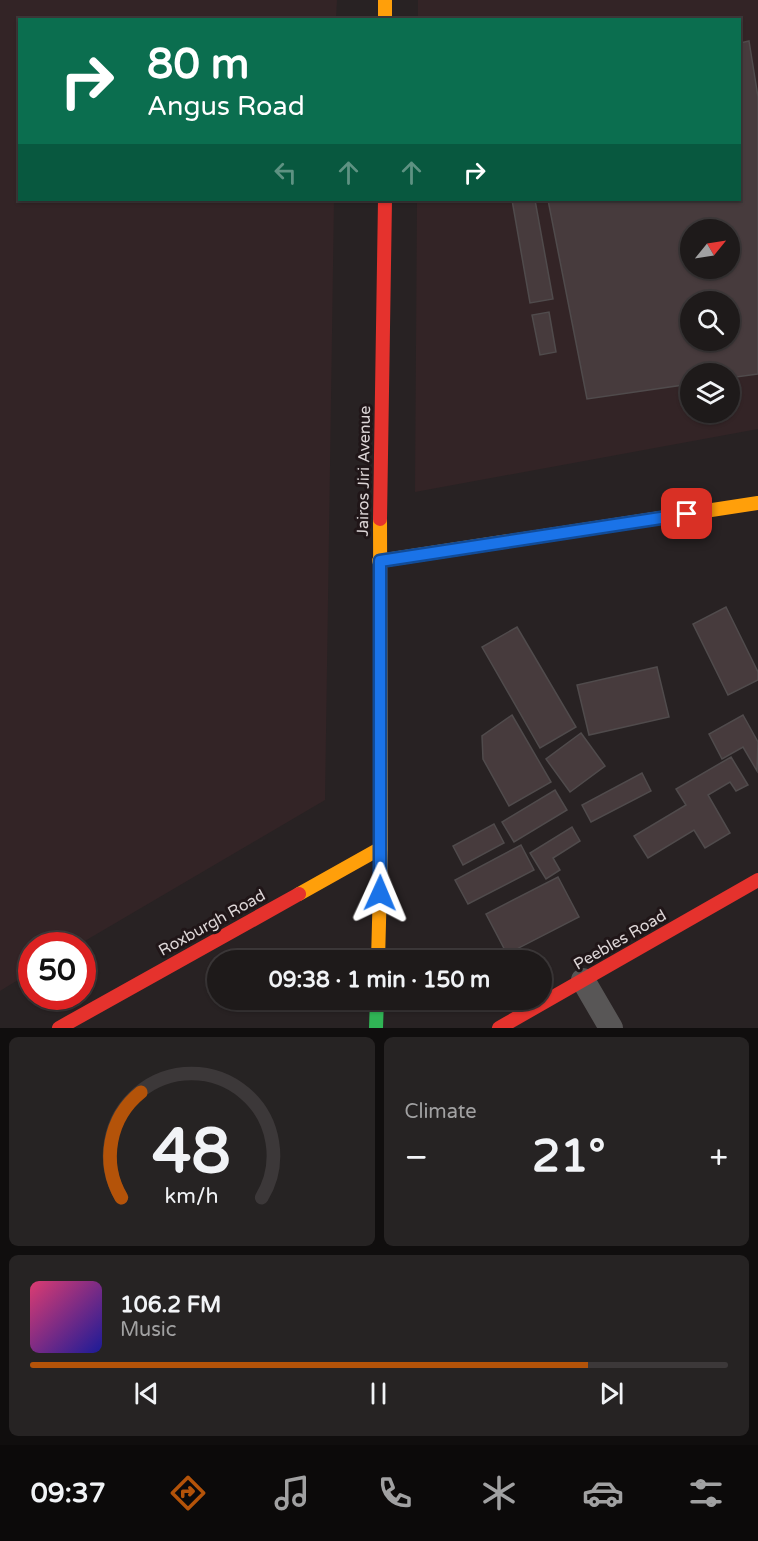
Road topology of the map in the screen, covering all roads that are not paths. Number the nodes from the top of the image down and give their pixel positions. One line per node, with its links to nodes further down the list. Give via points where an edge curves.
1 (385, 0): 2 (street)
2 (385, 18)
3 (385, 201): 5 (street, Jairos Jiri Avenue)
4 (758, 503): 5 (street)
5 (380, 561): 6 (street, Jairos Jiri Avenue)
6 (381, 848): 8 (street, Jairos Jiri Avenue); 11 (street, Roxburgh Road)
7 (758, 880): 9 (street, Peebles Road)
8 (378, 950)
9 (583, 980): 13 (street, Peebles Road); 14 (street)
10 (377, 1010): 12 (street)
11 (59, 1028)
12 (376, 1028)
13 (499, 1028)
14 (611, 1028)

